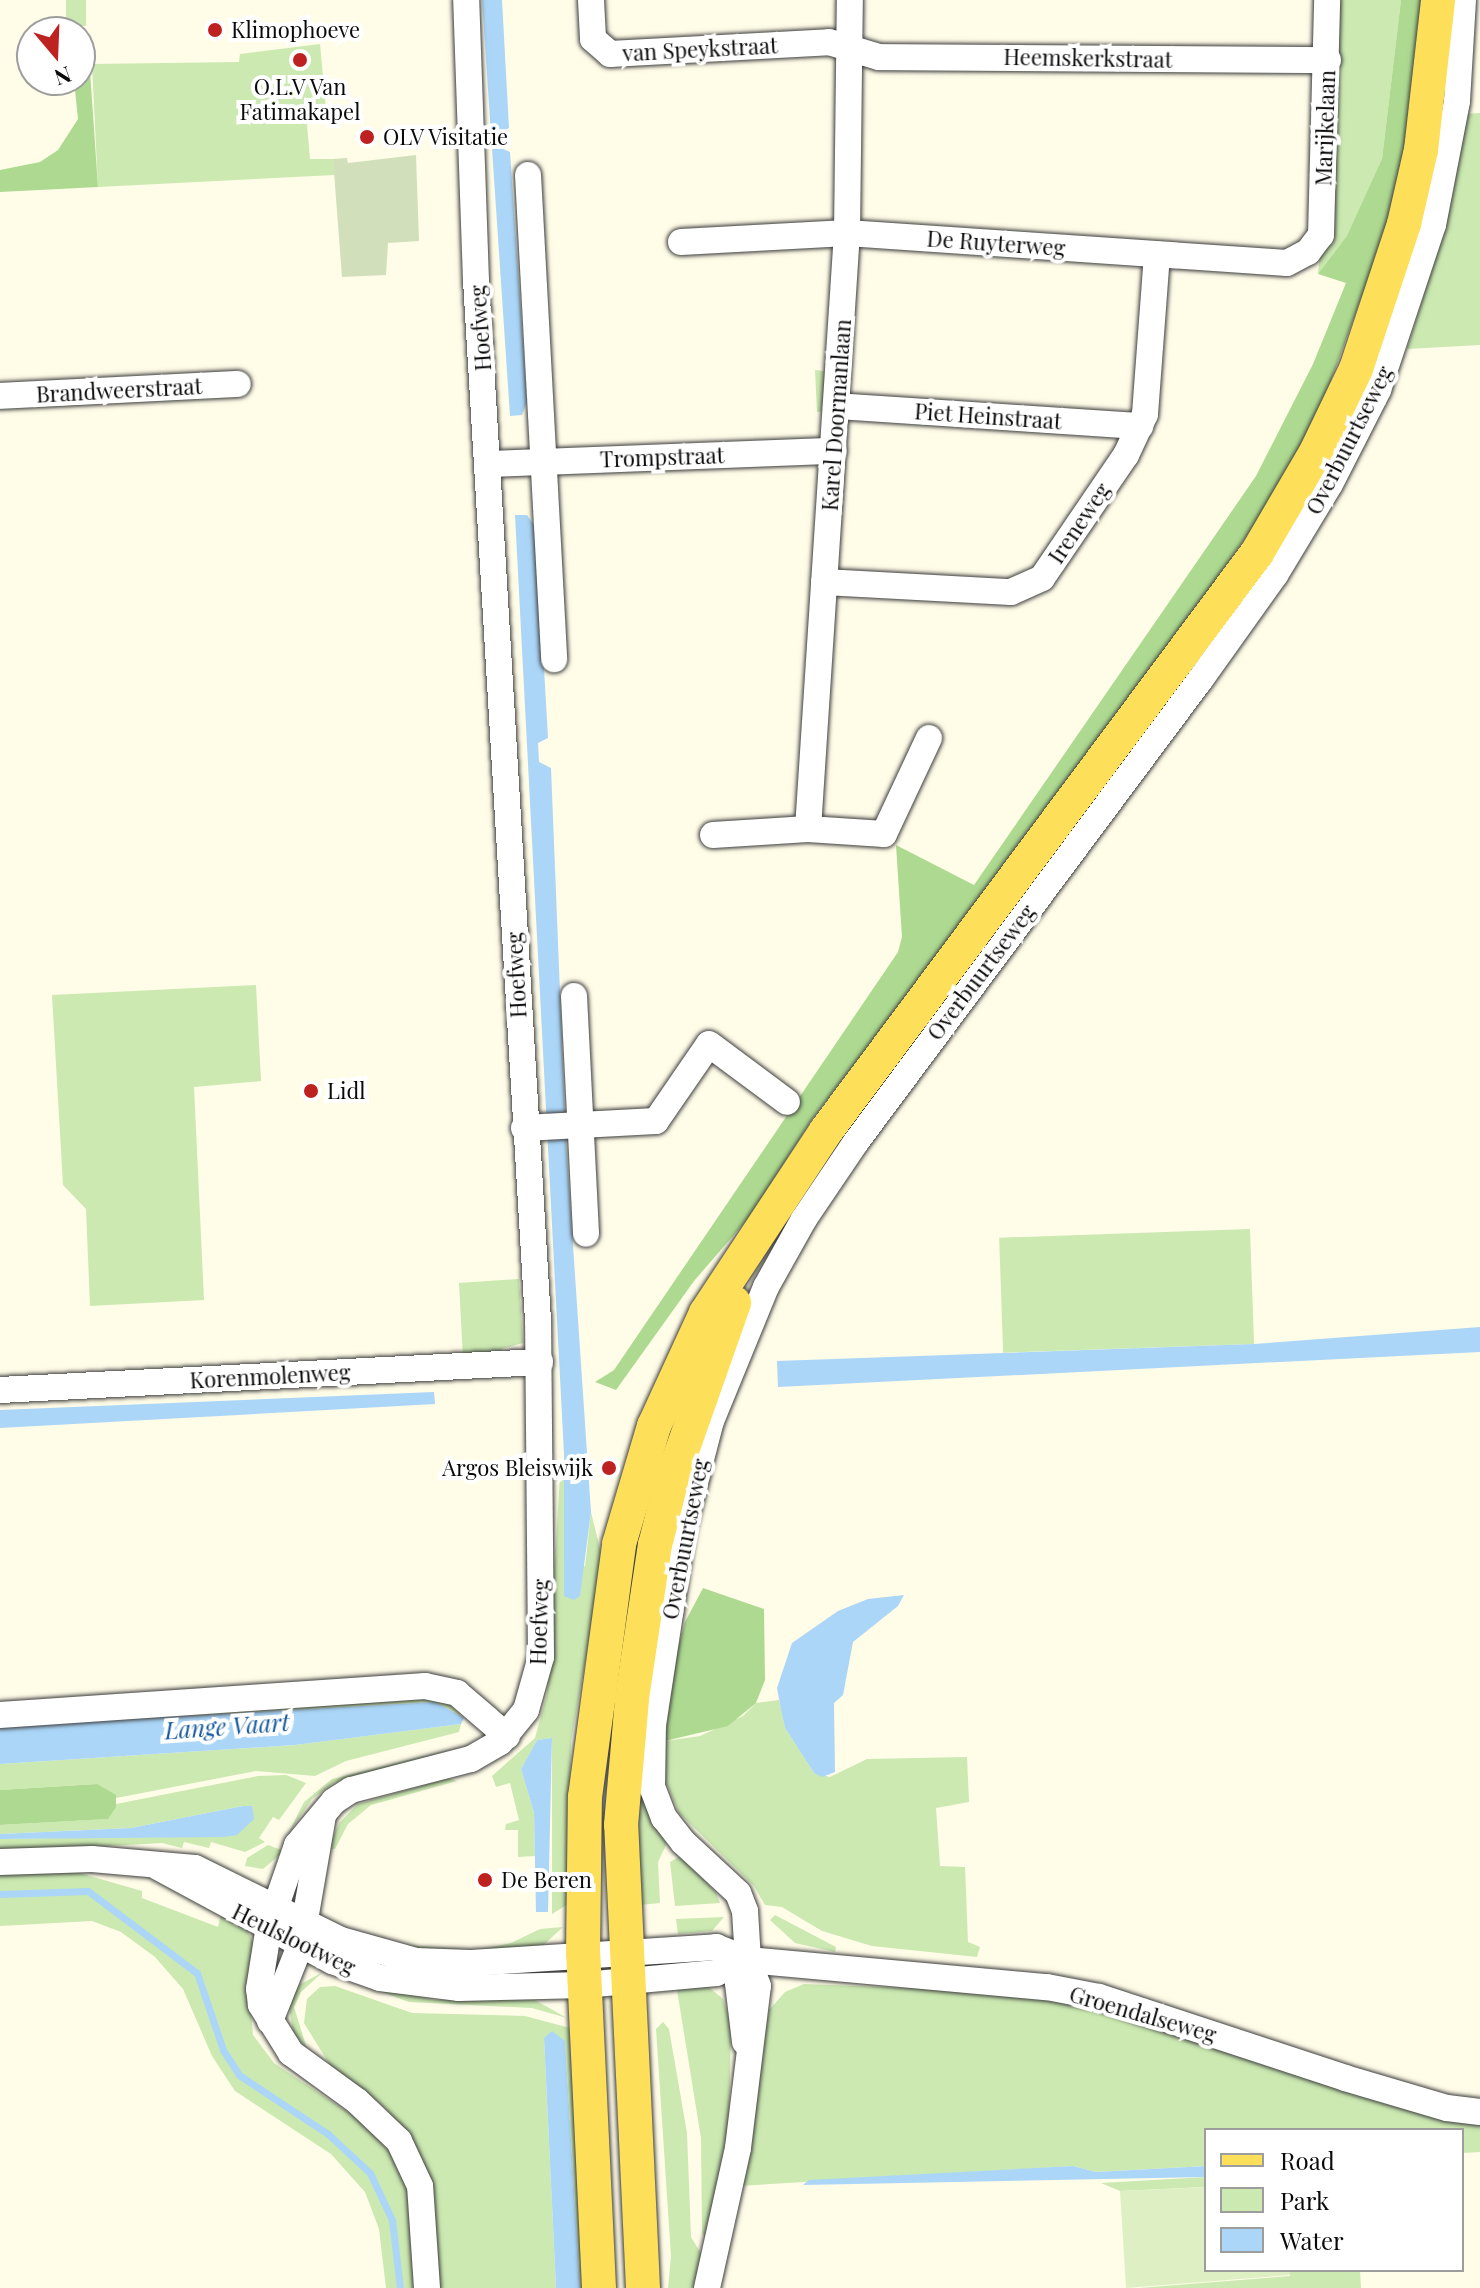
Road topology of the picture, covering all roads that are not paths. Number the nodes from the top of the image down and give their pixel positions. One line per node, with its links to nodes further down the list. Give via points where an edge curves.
1 (466, 0): 20 (street, Hoefweg, via 476,281)
2 (591, 0): 7 (street, van Speykstraat, via 593,39 610,54 829,42)
3 (850, 0): 7 (street, Karel Doormanlaan)
4 (1327, 0): 8 (street, Marijkelaan)
5 (1438, 0): 30 (main road, Overbuurtseweg, via 1421,150 1404,224 1356,369 1316,452 1257,553 826,1131)
6 (1463, 0): 40 (street, Overbuurtseweg, via 1457,101 1433,225 1378,390 1330,484 1209,669 856,1142 766,1287 725,1383 683,1529 653,1725 652,1787 664,1818 683,1842 738,1893 745,1911)
7 (850, 48): 8 (street, Heemskerkstraat, via 879,57); 10 (street, Karel Doormanlaan)
8 (1328, 60): 12 (street, Marijkelaan, via 1321,235)
9 (528, 175): 19 (street)
10 (847, 233): 11 (street, De Ruyterweg); 13 (street, De Ruyterweg); 16 (street, Karel Doormanlaan)
11 (681, 242)
12 (1308, 252): 13 (street, De Ruyterweg, via 1287,263)
13 (1157, 254): 17 (street, Ireneweg, via 1150,396)
14 (238, 384): 15 (street, Brandweerstraat)
15 (0, 396)
16 (836, 406): 17 (street, Piet Heinstraat); 18 (street, Karel Doormanlaan)
17 (1140, 426): 21 (street, Ireneweg, via 1042,578 1029,587 1011,592)
18 (834, 451): 19 (street, Trompstraat); 21 (street, Karel Doormanlaan)
19 (545, 461): 20 (street, Trompstraat); 22 (street)
20 (490, 464): 29 (street, Hoefweg)
21 (824, 582): 24 (street, Karel Doormanlaan)
22 (554, 659)
23 (929, 738): 24 (street, via 884,834)
24 (808, 829): 25 (street)
25 (713, 835)
26 (574, 996): 28 (street)
27 (787, 1102): 28 (street, via 709,1044 656,1121)
28 (575, 1126): 29 (street); 31 (street)
29 (533, 1128): 32 (street, Hoefweg)
30 (770, 1218): 41 (main road, Overbuurtseweg, via 704,1378 655,1545 632,1698 621,1825); 42 (main road, Overbuurtseweg, via 685,1353 619,1544 591,1735)
31 (586, 1234)
32 (540, 1362): 33 (street, Korenmolenweg); 35 (street, Hoefweg, via 541,1657 526,1710)
33 (0, 1390)
34 (0, 1715): 35 (street, via 425,1686 457,1693)
35 (507, 1736): 36 (street, Hoefweg, via 471,1759 351,1790)
36 (323, 1815): 38 (street, Hoefweg, via 297,1845); 39 (street)
37 (0, 1862): 38 (street, Heulslootweg, via 92,1859 195,1868)
38 (272, 1916): 39 (street, Heulslootweg); 43 (street, Hoefweg, via 259,1989)
39 (303, 1933): 42 (street, Heulslootweg, via 380,1978 459,1988); 43 (street)
40 (748, 1960): 41 (street, Groendalseweg, via 716,1973); 44 (street, Groendalseweg, via 985,1980 1099,1997 1345,2078 1447,2108); 48 (street, via 738,1983 738,2013 747,2047 738,2148)
41 (627, 1966): 42 (street, Heulslootweg); 47 (main road)
42 (584, 1969): 46 (main road)
43 (270, 2021): 45 (street, Hoefweg, via 291,2053 369,2111 399,2141 420,2186)
44 (1480, 2112)
45 (427, 2288)
46 (599, 2288)
47 (643, 2288)
48 (707, 2288)

